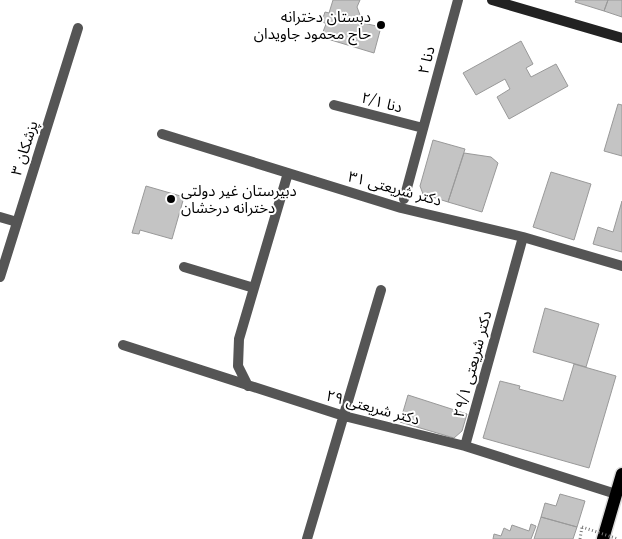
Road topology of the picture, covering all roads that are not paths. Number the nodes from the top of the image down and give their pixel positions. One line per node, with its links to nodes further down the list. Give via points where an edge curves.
1 (458, 0): 6 (street, ۲ دنا)
2 (492, 0): 4 (street)
3 (78, 28): 11 (street, ۳ پزشکان)
4 (622, 38)
5 (334, 105): 6 (street, ۲/۱ دنا)
6 (423, 128): 9 (street, ۲ دنا)
7 (162, 134): 8 (street, ۳۱ دکتر شریعتی)
8 (288, 173): 12 (street, ۳۱ دکتر شریعتی, via 401,208); 16 (street)
9 (404, 199)
10 (0, 217): 11 (street)
11 (16, 222): 15 (street, ۳ پزشکان)
12 (523, 237): 13 (street, ۳۱ دکتر شریعتی); 21 (street, ۲۹/۱ دکتر شریعتی)
13 (622, 266)
14 (184, 267): 16 (street)
15 (0, 277)
16 (254, 288): 19 (street, via 240,339 238,366)
17 (381, 290): 20 (street)
18 (123, 345): 19 (street, ۲۹ دکتر شریعتی)
19 (248, 386): 20 (street, ۲۹ دکتر شریعتی)
20 (344, 416): 21 (street, ۲۹ دکتر شریعتی); 24 (street)
21 (465, 446): 23 (street, ۲۹ دکتر شریعتی)
22 (622, 474): 23 (main road)
23 (616, 494): 25 (main road)
24 (308, 539)
25 (603, 539)

